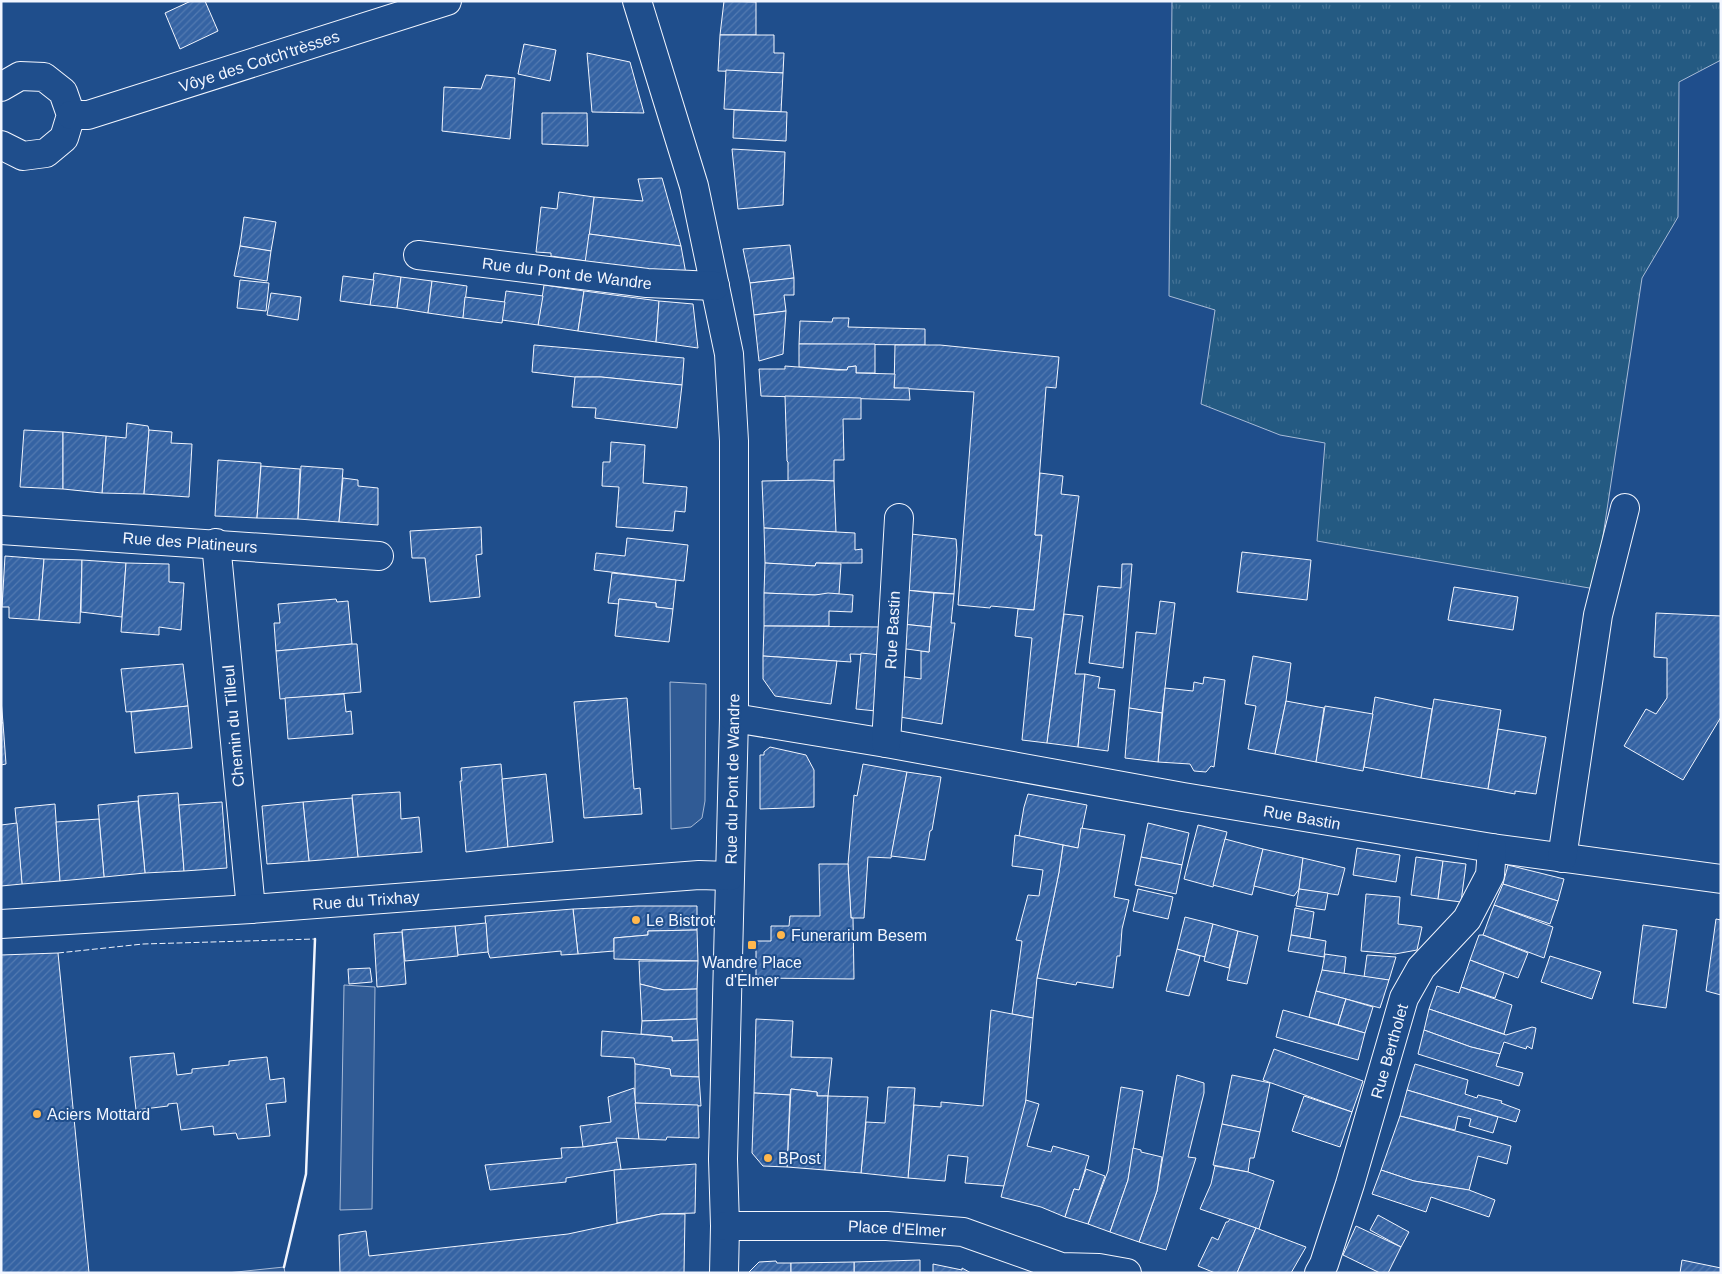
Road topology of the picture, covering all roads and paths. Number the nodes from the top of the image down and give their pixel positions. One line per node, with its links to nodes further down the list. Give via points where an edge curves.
1 (448, 1): 4 (street, Vôye des Cotch'trèsses, via 88,115)
2 (637, 1): 7 (street, Rue du Pont de Wandre, via 694,186)
3 (1, 87): 4 (street, via 20,76 44,77 63,92)
4 (70, 115): 5 (street, via 64,138 46,153 23,156)
5 (1, 145)
6 (418, 255): 7 (street, Rue du Pont de Wandre, via 648,283)
7 (715, 286): 13 (street, Rue du Pont de Wandre, via 729,354 734,440)
8 (1625, 508): 16 (street, via 1598,615)
9 (899, 518): 14 (street, Rue Bastin)
10 (1, 530): 11 (street, Rue des Platineurs)
11 (216, 543): 12 (street, Rue des Platineurs); 19 (street, Chemin du Tilleul)
12 (380, 556)
13 (734, 718): 14 (street, Rue Bastin); 17 (street, Rue du Pont de Wandre)
14 (886, 743): 15 (street, Rue Bastin, via 1183,797)
15 (1492, 848): 16 (street, Rue Bastin); 25 (street, Rue Bertholet, via 1490,875 1467,919 1421,968 1404,998 1350,1184)
16 (1562, 858): 18 (street, Rue Bastin)
17 (730, 876): 19 (street, Rue du Trixhay, via 689,876); 21 (street, Rue du Pont de Wandre, via 723,1159)
18 (1721, 879)
19 (251, 909): 20 (street, Rue du Trixhay)
20 (1, 924)
21 (725, 1226): 22 (street, Place d'Elmer, via 887,1226 963,1232); 23 (street, Rue du Pont de Wandre)
22 (1063, 1270): 24 (street, Place d'Elmer, via 1098,1268)
23 (724, 1273)
24 (1127, 1273)
25 (1319, 1273)

